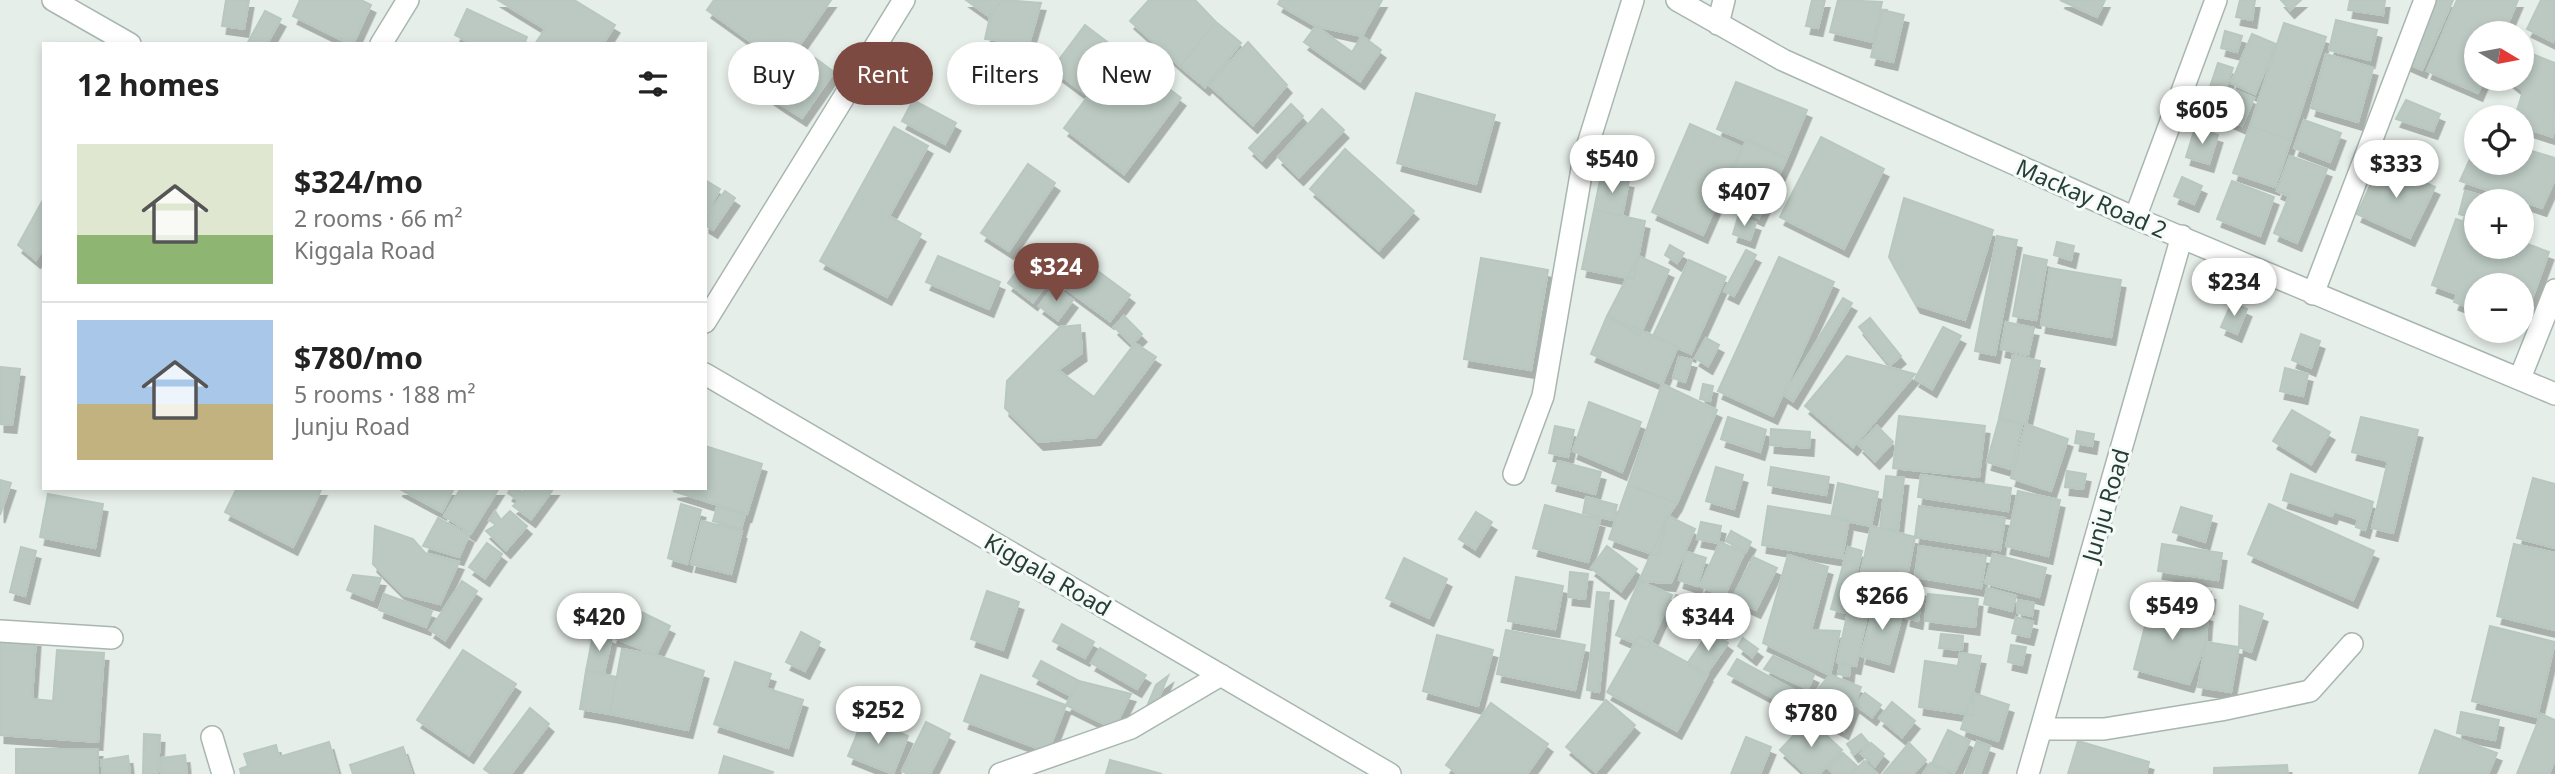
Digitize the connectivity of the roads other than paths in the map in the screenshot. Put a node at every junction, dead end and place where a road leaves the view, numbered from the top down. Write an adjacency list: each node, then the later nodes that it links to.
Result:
1 (53, 0): 10 (street)
2 (408, 0): 11 (street)
3 (904, 0): 16 (street)
4 (1633, 0): 20 (street)
5 (1676, 0): 9 (street, Mackay Road 2)
6 (1724, 0): 9 (street)
7 (2216, 0): 12 (street)
8 (2425, 0): 15 (street)
9 (1718, 24): 12 (street, Mackay Road 2)
10 (126, 42)
11 (383, 42)
12 (2135, 218): 13 (street, Mackay Road 2)
13 (2182, 236): 15 (street, Mackay Road 2); 25 (street, Junju Road)
14 (2555, 290): 18 (street)
15 (2313, 294): 18 (street, Mackay Road 2)
16 (707, 319)
17 (707, 375): 24 (street, Kiggala Road)
18 (2520, 379): 19 (street, Mackay Road 2)
19 (2555, 394)
20 (1514, 474)
21 (0, 631): 22 (street)
22 (111, 638)
23 (2352, 645): 25 (street)
24 (1221, 675): 28 (street); 29 (street, Kiggala Road)
25 (2041, 729): 30 (street, Junju Road)
26 (212, 737): 27 (street)
27 (223, 774)
28 (1000, 774)
29 (1390, 774)
30 (2028, 774)

